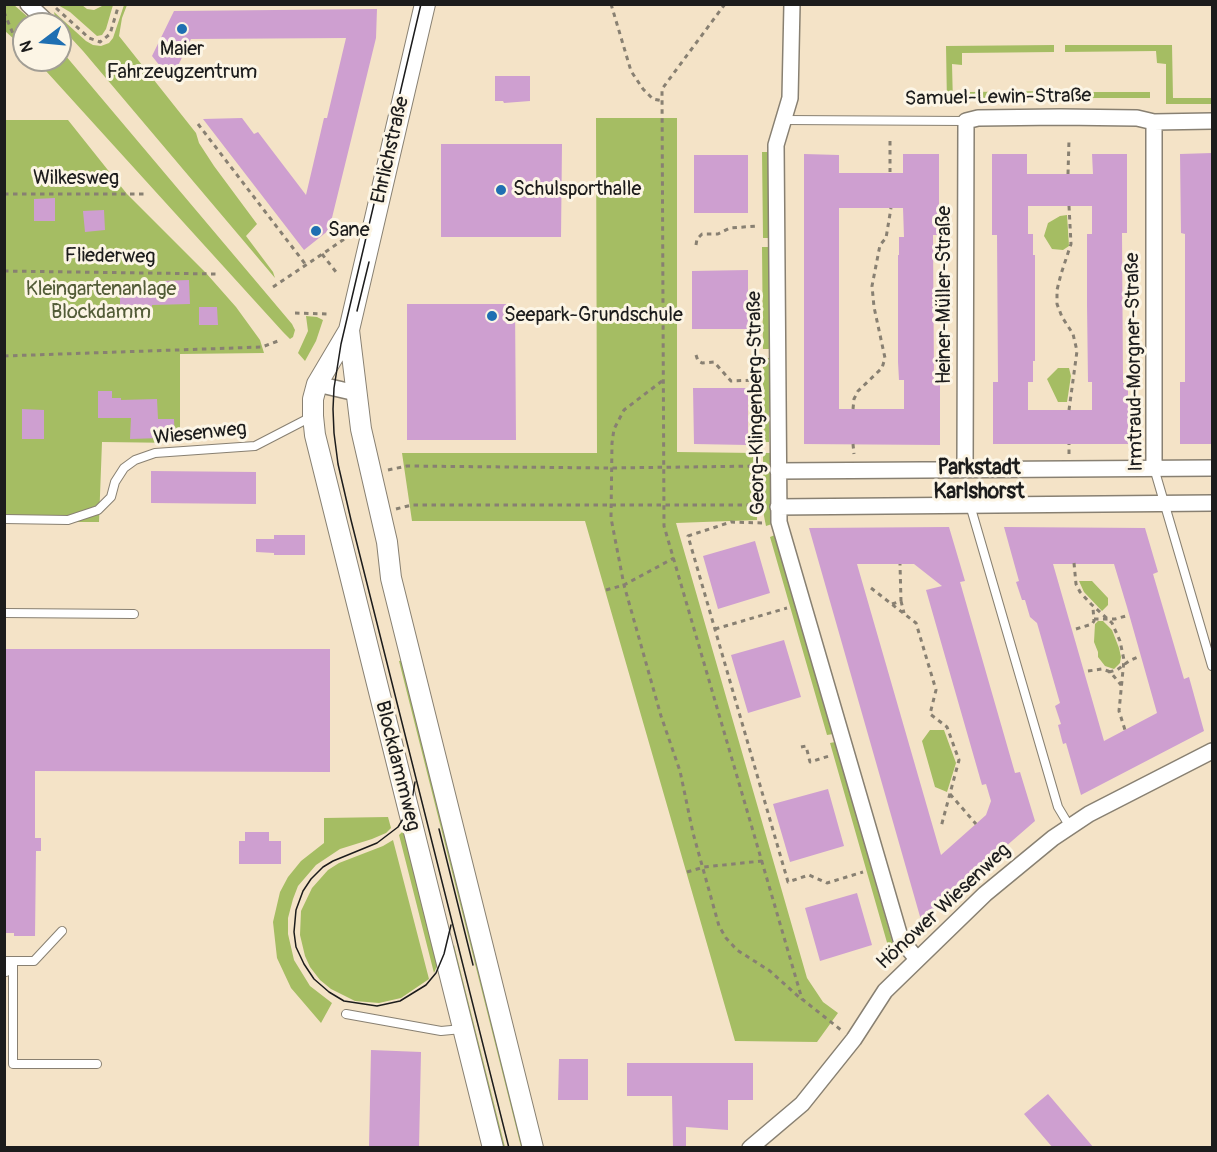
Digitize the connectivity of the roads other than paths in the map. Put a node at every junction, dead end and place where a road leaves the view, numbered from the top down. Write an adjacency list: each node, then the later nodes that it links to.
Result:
1 (425, 4): 7 (street, Ehrlichstraße)
2 (792, 4): 3 (street, Georg-Klingenberg-Straße)
3 (783, 120): 4 (lane, Samuel-Lewin-Straße); 14 (street, Georg-Klingenberg-Straße)
4 (966, 121): 6 (street, Samuel-Lewin-Straße); 13 (street, Heiner-Müller-Straße)
5 (1212, 121): 6 (street, Samuel-Lewin-Straße)
6 (1154, 122): 11 (street, Irmtraud-Morgner-Straße)
7 (349, 330): 8 (street, Blockdammweg); 9 (street, Blockdammweg)
8 (317, 384): 9 (street); 10 (street, Blockdammweg)
9 (356, 393): 33 (street, Blockdammweg)
10 (313, 416): 19 (lane, Wiesenweg); 30 (street, Blockdammweg)
11 (1154, 468): 12 (street); 13 (street); 15 (lane, Irmtraud-Morgner-Straße)
12 (1212, 468)
13 (965, 469): 14 (street)
14 (778, 471): 18 (street, Georg-Klingenberg-Straße)
15 (1165, 503): 16 (street); 17 (street); 22 (lane, Irmtraud-Morgner-Straße)
16 (1212, 503)
17 (970, 505): 18 (street); 24 (lane)
18 (778, 507): 26 (street, Georg-Klingenberg-Straße)
19 (4, 519)
20 (4, 613): 21 (lane)
21 (134, 614)
22 (1212, 666)
23 (1212, 751): 24 (street, Hönower Wiesenweg)
24 (1070, 827): 26 (street, Hönower Wiesenweg)
25 (62, 931): 27 (lane)
26 (917, 959): 34 (street, Hönower Wiesenweg)
27 (13, 961): 28 (lane); 31 (lane)
28 (4, 972)
29 (346, 1014): 30 (lane)
30 (463, 1029): 32 (street, Blockdammweg)
31 (97, 1064)
32 (493, 1148)
33 (533, 1148)
34 (750, 1148)

